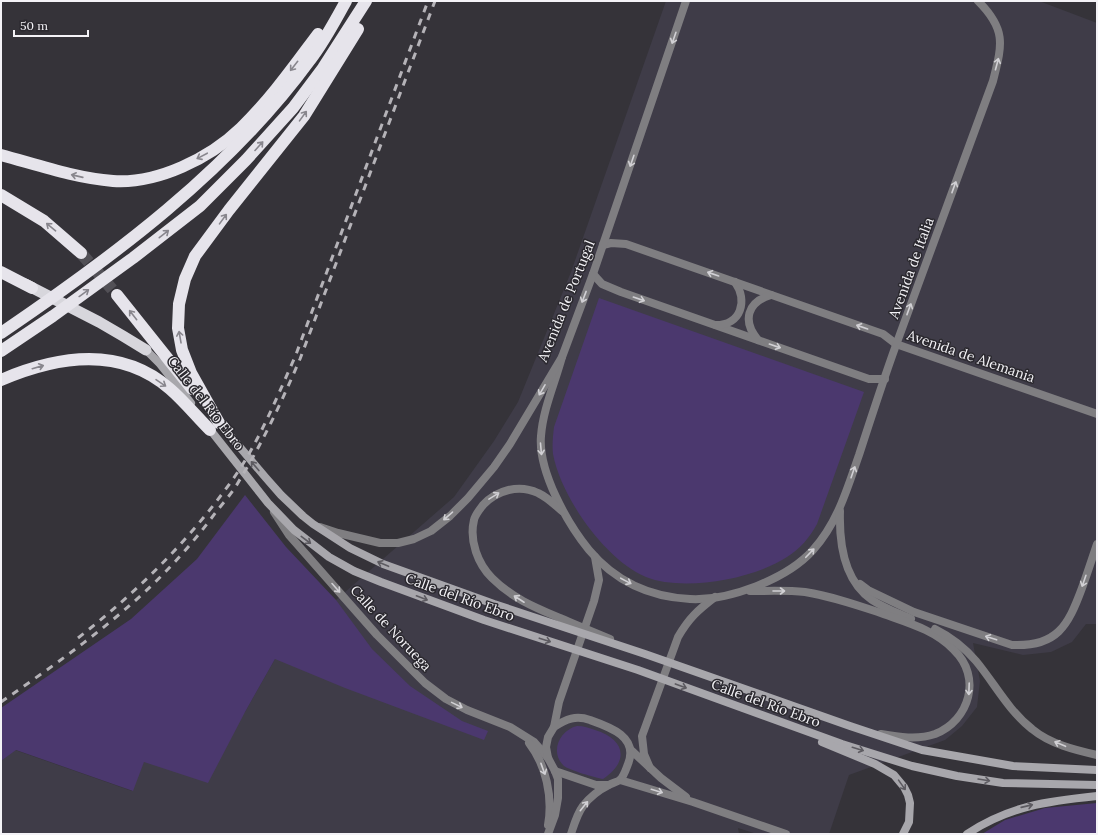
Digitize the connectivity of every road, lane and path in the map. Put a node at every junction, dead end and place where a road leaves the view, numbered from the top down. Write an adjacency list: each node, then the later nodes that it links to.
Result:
1 (343, 1): 7 (highway, one-way to 7)
2 (346, 1): 18 (highway)
3 (366, 1): 25 (highway, one-way to 3)
4 (374, 1): 31 (highway, one-way to 4)
5 (686, 1): 9 (street, Avenida de Portugal, one-way to 9)
6 (978, 1): 23 (street, Avenida de Italia, one-way to 6)
7 (1, 155)
8 (1, 195): 10 (highway, one-way to 8)
9 (603, 245): 13 (street, Avenida de Portugal); 14 (street, Avenida de Alemania, one-way to 9)
10 (80, 253)
11 (1, 268): 15 (highway)
12 (1, 272): 15 (highway)
13 (593, 274): 20 (street, one-way to 20); 26 (street, Avenida de Portugal, one-way to 26)
14 (735, 282): 17 (street, Avenida de Alemania); 20 (street)
15 (32, 288): 24 (highway)
16 (117, 295): 29 (highway, one-way to 16)
17 (771, 295): 22 (street); 23 (street, Avenida de Alemania, one-way to 17)
18 (20, 315): 19 (highway); 21 (highway)
19 (1, 323)
20 (715, 325): 22 (street)
21 (1, 332)
22 (759, 340): 27 (street, one-way to 27)
23 (896, 344): 27 (street, Avenida de Italia); 30 (street, Avenida de Alemania)
24 (146, 350): 29 (main road, Calle del Río Ebro); 31 (main road, Calle del Río Ebro)
25 (1, 351)
26 (562, 356): 34 (street, one-way to 34); 35 (street, Avenida de Portugal, one-way to 35)
27 (885, 379): 33 (street, Avenida de Italia, one-way to 27)
28 (1, 380): 31 (highway, one-way to 31)
29 (192, 389): 31 (main road, Calle del Río Ebro)
30 (1097, 414)
31 (215, 426): 32 (main road, Calle del Río Ebro); 35 (main road, Calle del Río Ebro, one-way to 31)
32 (268, 503): 42 (main road, Calle del Río Ebro, one-way to 42); 46 (street, Calle de Noruega, one-way to 46)
33 (840, 509): 38 (street); 39 (street, one-way to 33)
34 (566, 515): 37 (street); 41 (street, one-way to 34)
35 (313, 524): 41 (main road, Calle del Río Ebro, one-way to 35)
36 (1097, 544): 38 (street, one-way to 38)
37 (595, 557): 40 (street, one-way to 40); 45 (street)
38 (853, 579): 48 (street, one-way to 38)
39 (740, 591): 40 (street); 44 (street, one-way to 44)
40 (716, 597): 43 (street)
41 (645, 654): 44 (main road, Calle del Río Ebro)
42 (755, 713): 55 (main road, Calle del Río Ebro, one-way to 55); 61 (main road, one-way to 61)
43 (645, 726): 47 (street); 50 (street)
44 (850, 726): 51 (main road, Calle del Río Ebro)
45 (554, 727): 47 (street); 49 (street)
46 (524, 736): 49 (street, Calle de Noruega); 58 (street, Calle de Noruega, one-way to 58)
47 (632, 751): 50 (street); 53 (street)
48 (1097, 755)
49 (548, 758): 52 (street)
50 (650, 768): 57 (street)
51 (1097, 770)
52 (556, 771): 54 (street); 58 (street)
53 (620, 780): 54 (street); 57 (street, one-way to 57)
54 (608, 785): 59 (street, one-way to 54)
55 (1097, 785)
56 (1097, 796): 62 (main road, one-way to 56)
57 (693, 802): 60 (street)
58 (547, 834)
59 (570, 834)
60 (786, 834)
61 (904, 834)
62 (967, 834)

